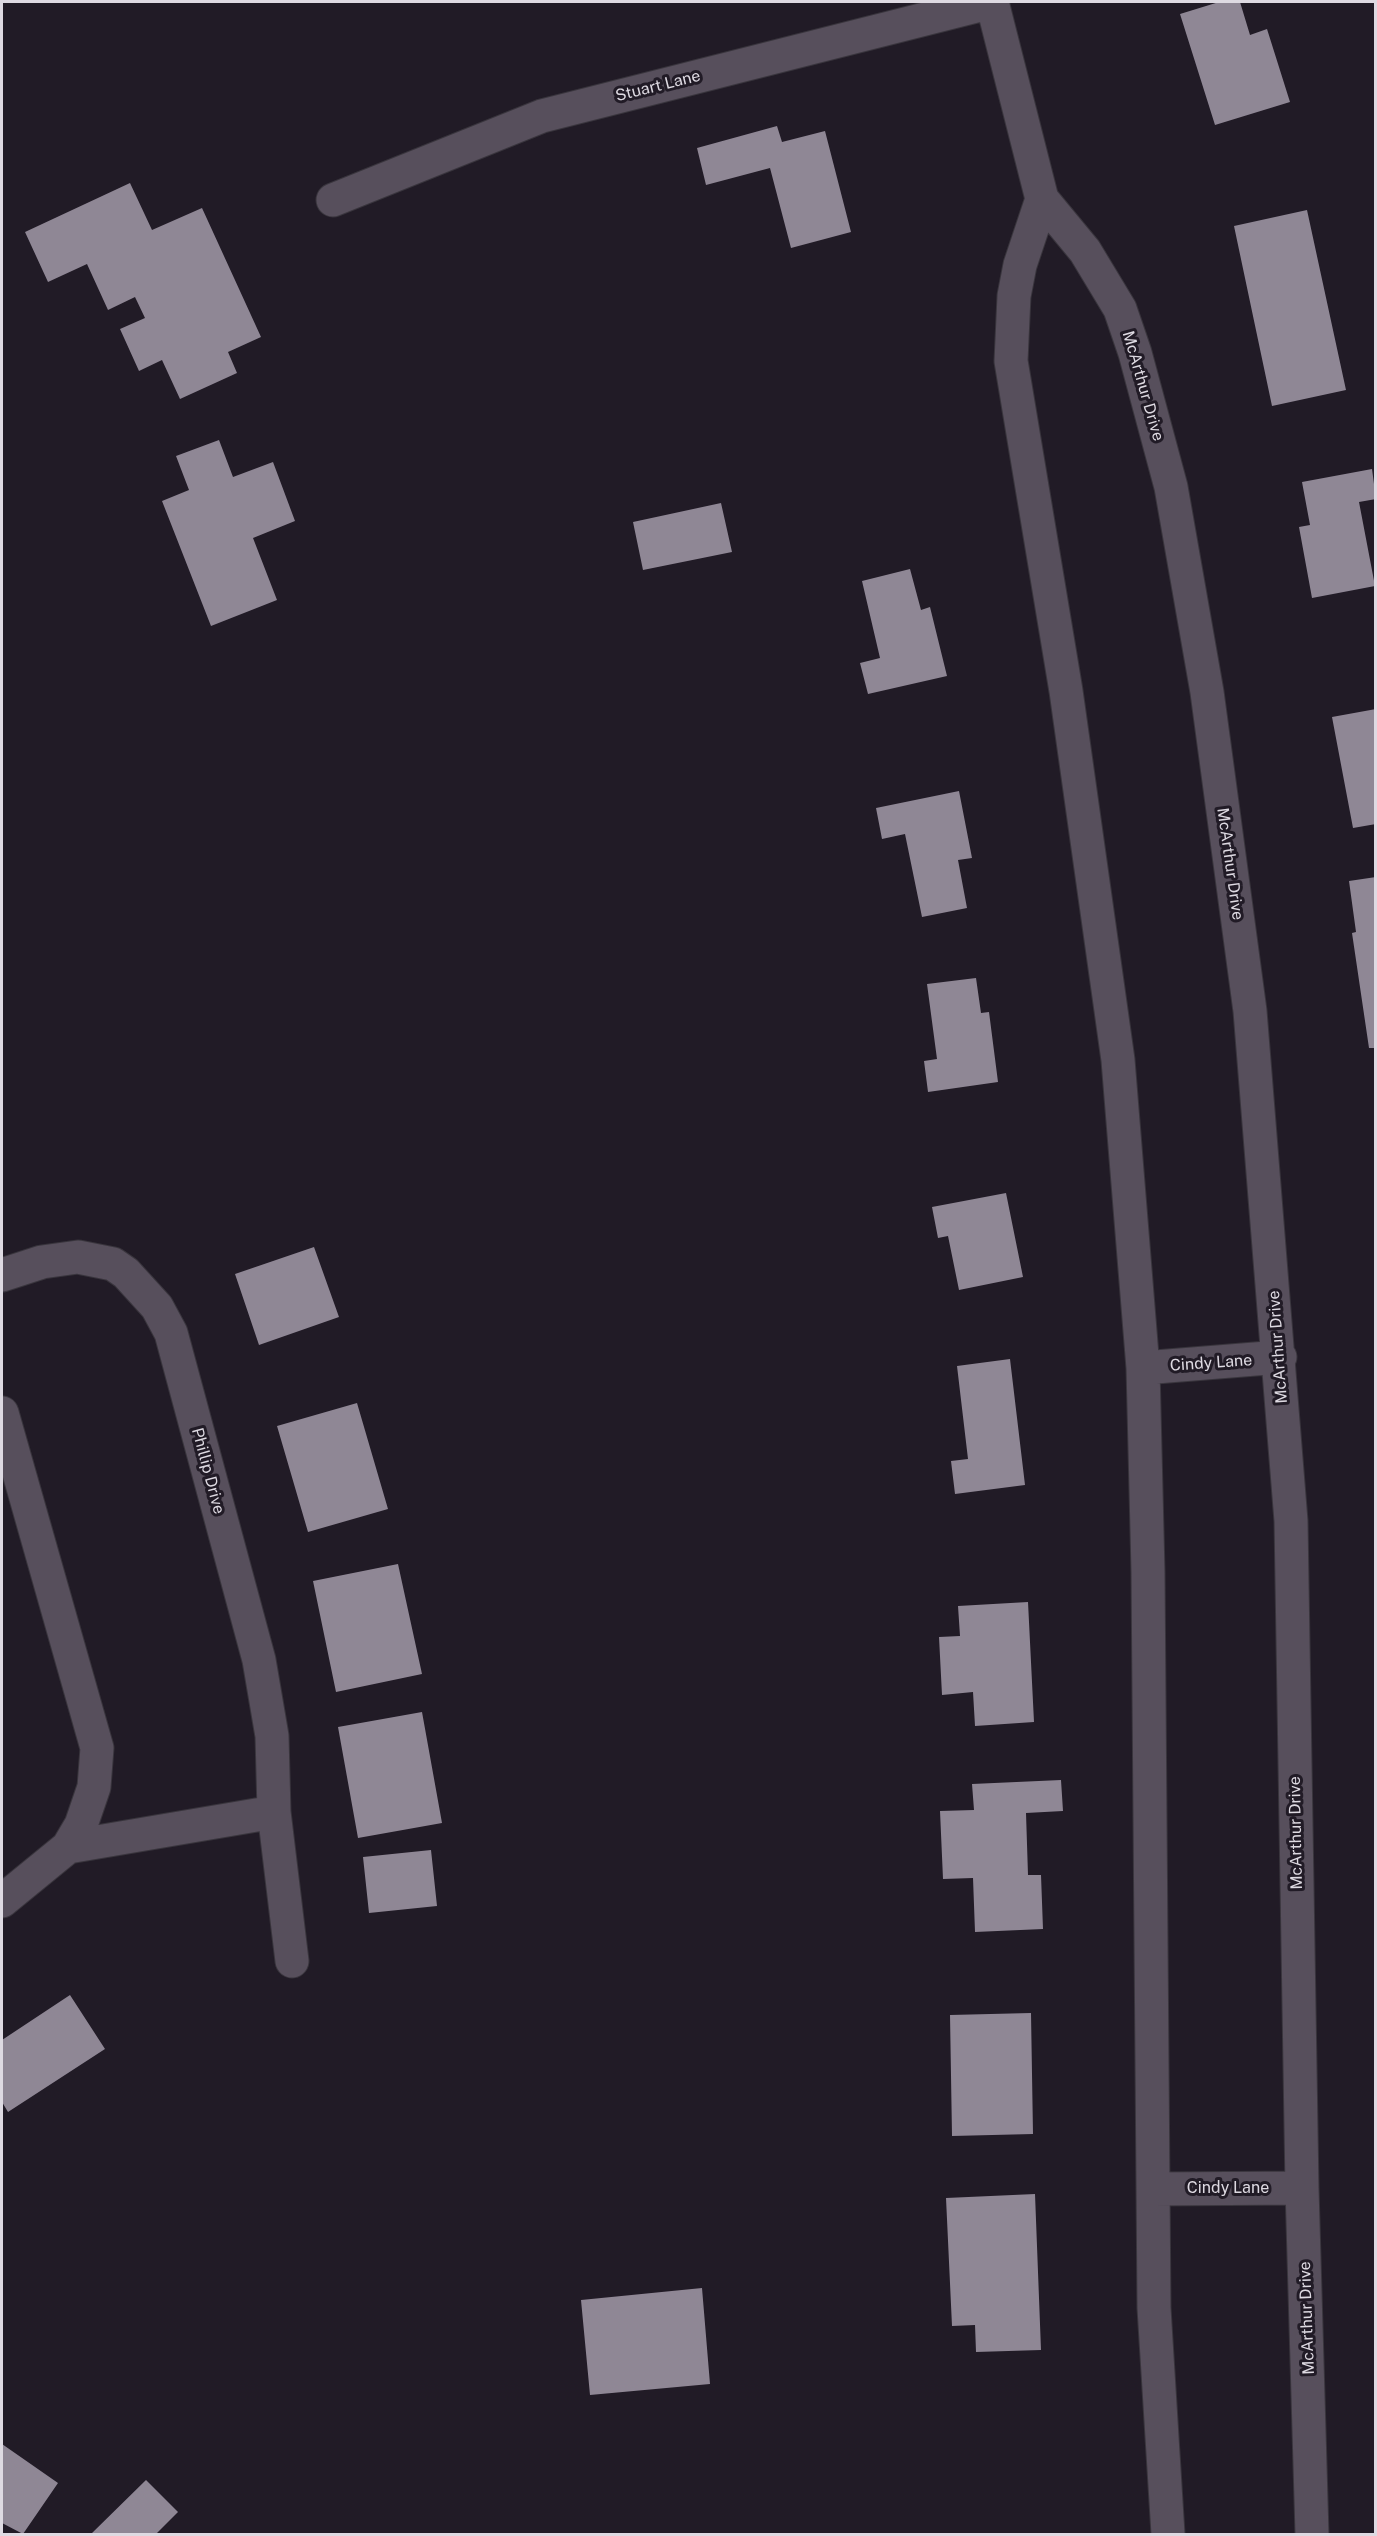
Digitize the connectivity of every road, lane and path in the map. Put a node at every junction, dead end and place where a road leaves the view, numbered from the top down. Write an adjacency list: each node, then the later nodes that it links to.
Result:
1 (992, 2): 2 (street, McArthur Drive); 3 (street, Stuart Lane)
2 (1042, 199): 5 (street, McArthur Drive); 6 (street)
3 (333, 200)
4 (2, 1275): 8 (street, Phillip Drive)
5 (1280, 1358): 6 (street, Cindy Lane); 12 (street, McArthur Drive)
6 (1143, 1368): 13 (street)
7 (2, 1413): 9 (street)
8 (274, 1812): 9 (street); 11 (street, Phillip Drive)
9 (68, 1847): 10 (street)
10 (2, 1901)
11 (292, 1961)
12 (1302, 2188): 13 (street, Cindy Lane); 15 (street, McArthur Drive)
13 (1153, 2189): 14 (street)
14 (1168, 2535)
15 (1312, 2535)

